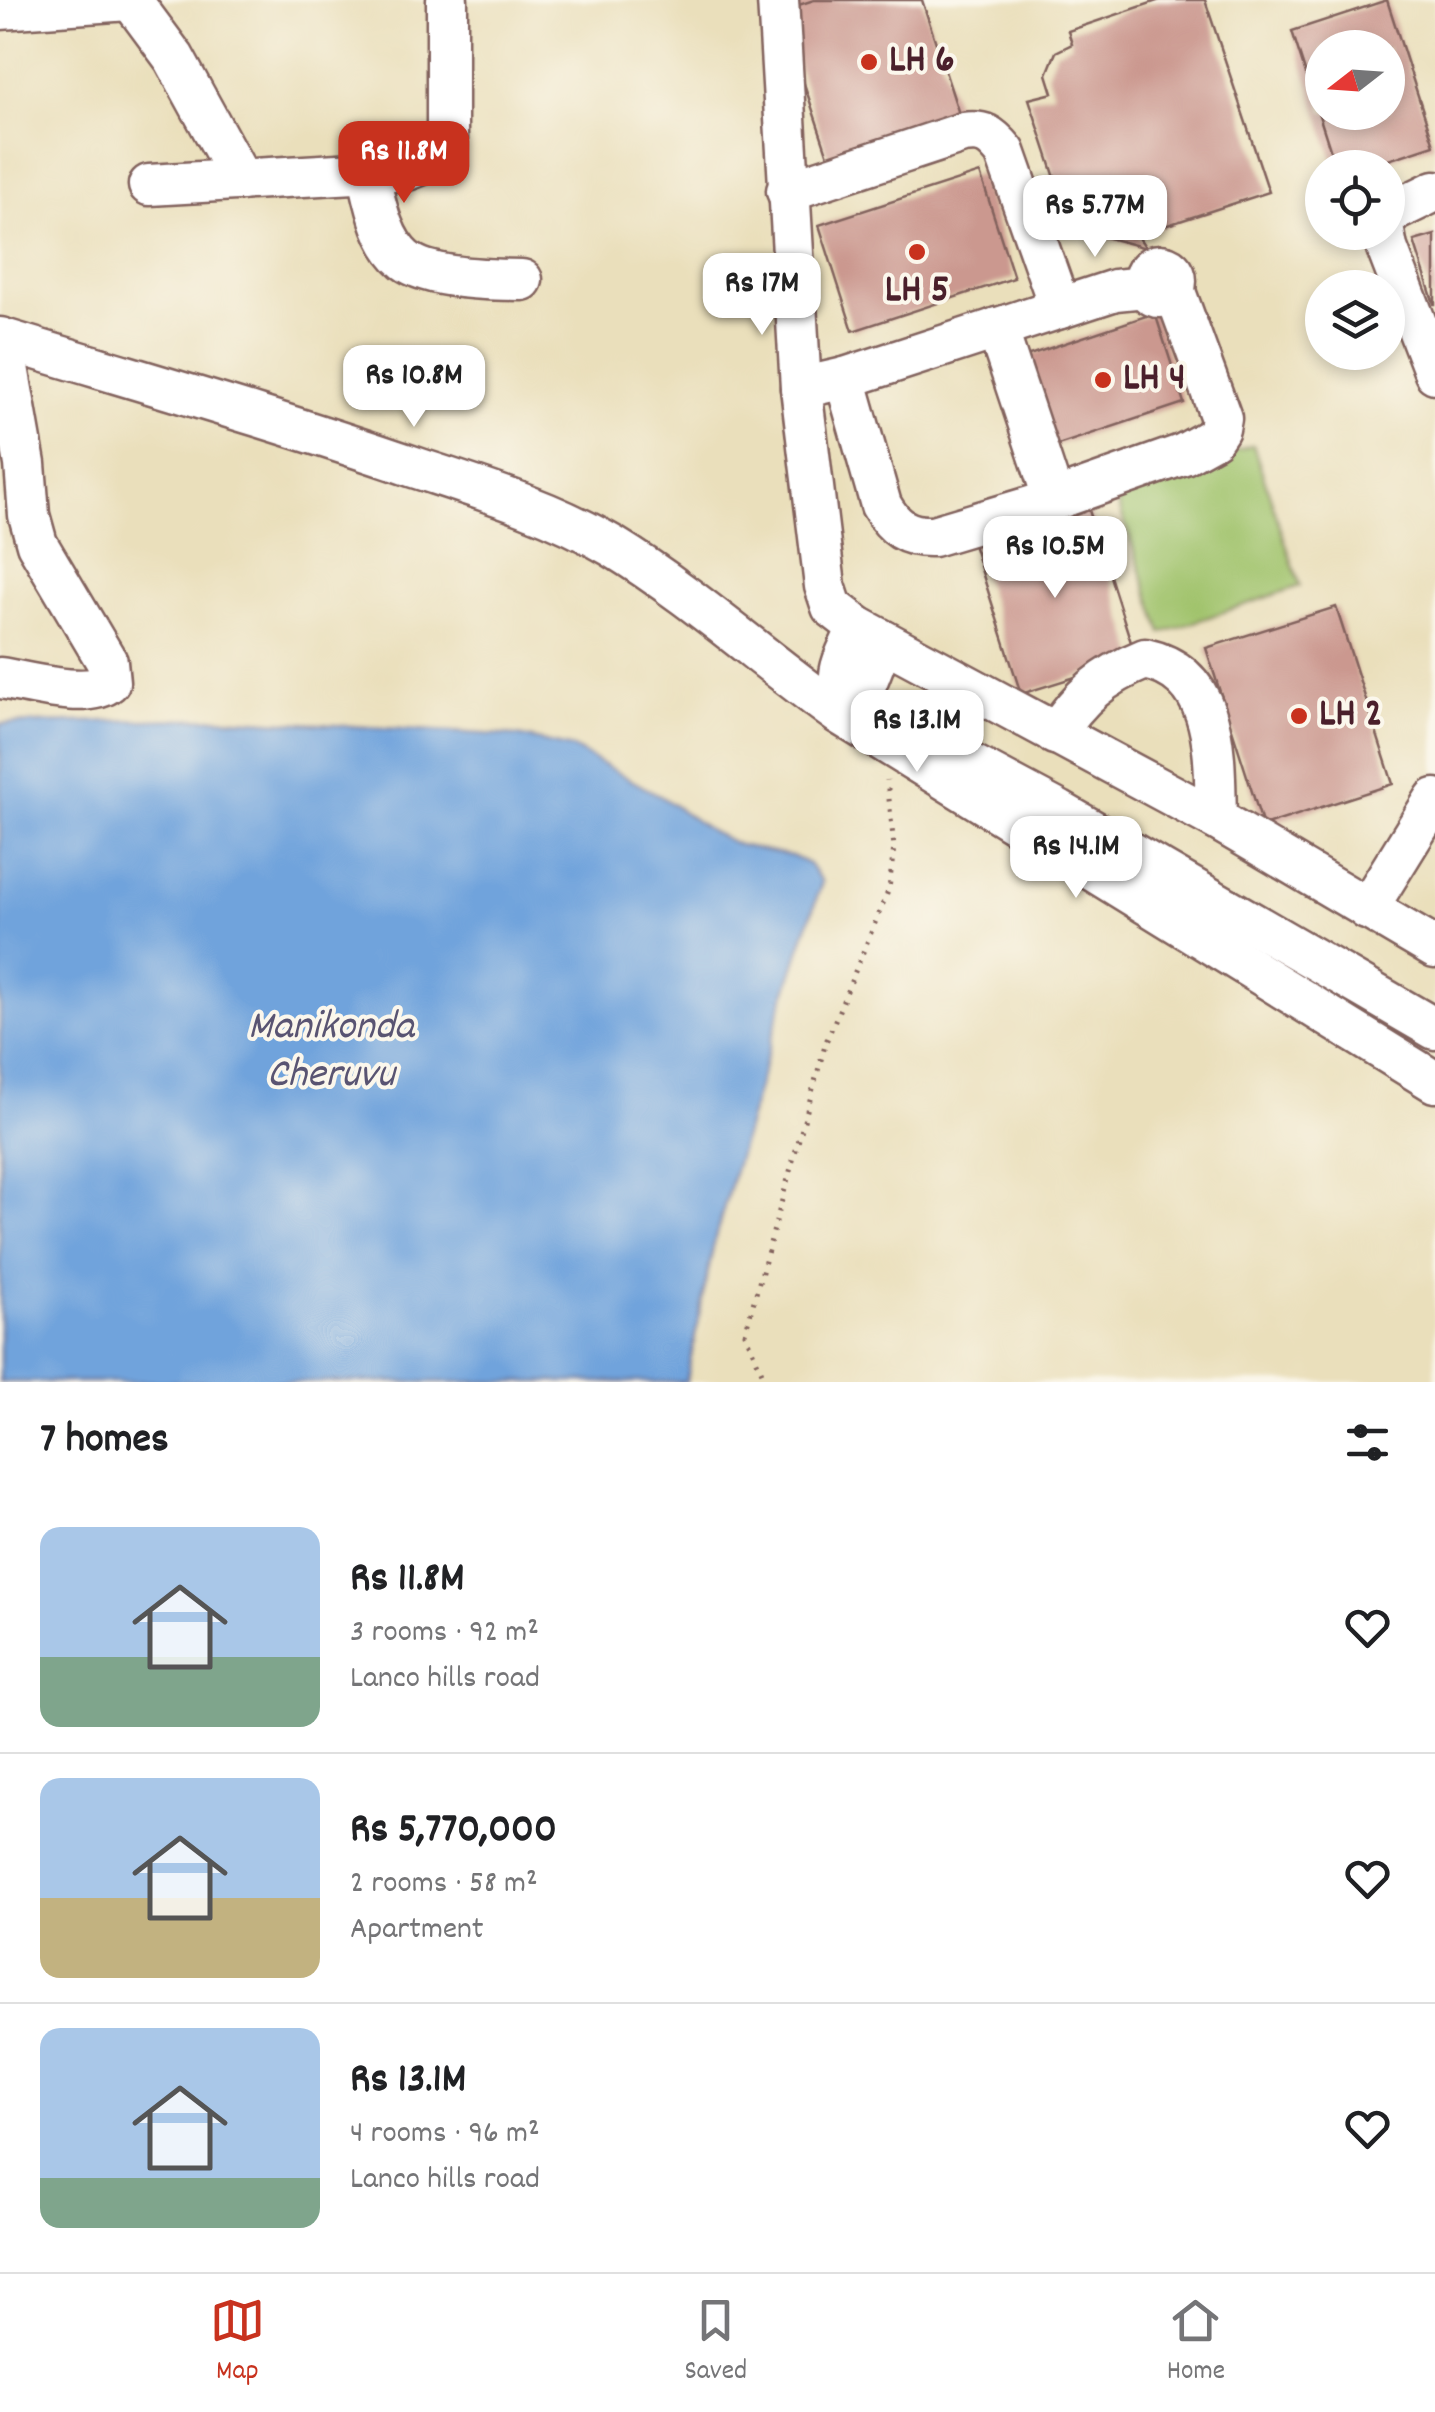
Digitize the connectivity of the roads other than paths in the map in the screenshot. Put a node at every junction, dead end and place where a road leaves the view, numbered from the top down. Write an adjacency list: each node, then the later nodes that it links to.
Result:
1 (130, 0): 4 (street); 7 (street)
2 (447, 0): 6 (street)
3 (778, 0): 9 (street)
4 (45, 2): 5 (street)
5 (0, 8)
6 (368, 172): 7 (street); 13 (street)
7 (241, 180): 8 (street)
8 (150, 186)
9 (788, 191): 14 (street); 19 (street)
10 (1435, 191): 11 (street)
11 (1405, 206)
12 (1388, 250): 17 (street)
13 (522, 280)
14 (1060, 308): 15 (street); 20 (street)
15 (997, 328): 18 (street); 20 (street)
16 (2, 338): 22 (street); 24 (street)
17 (1435, 373)
18 (846, 378): 19 (street); 20 (street)
19 (801, 388): 21 (street)
20 (1054, 500)
21 (870, 634): 25 (street); 26 (street)
22 (759, 656): 29 (street); 29 (street)
23 (808, 677): 25 (street)
24 (0, 678)
25 (861, 705): 29 (street)
26 (1055, 734): 28 (street); 28 (street)
27 (1435, 798): 30 (street)
28 (1216, 819): 30 (street)
29 (1045, 837): 33 (street); 34 (street); 35 (street)
30 (1373, 900): 31 (street); 32 (street)
31 (1435, 917)
32 (1435, 948)
33 (1433, 1024)
34 (1435, 1082)
35 (1435, 1105)

